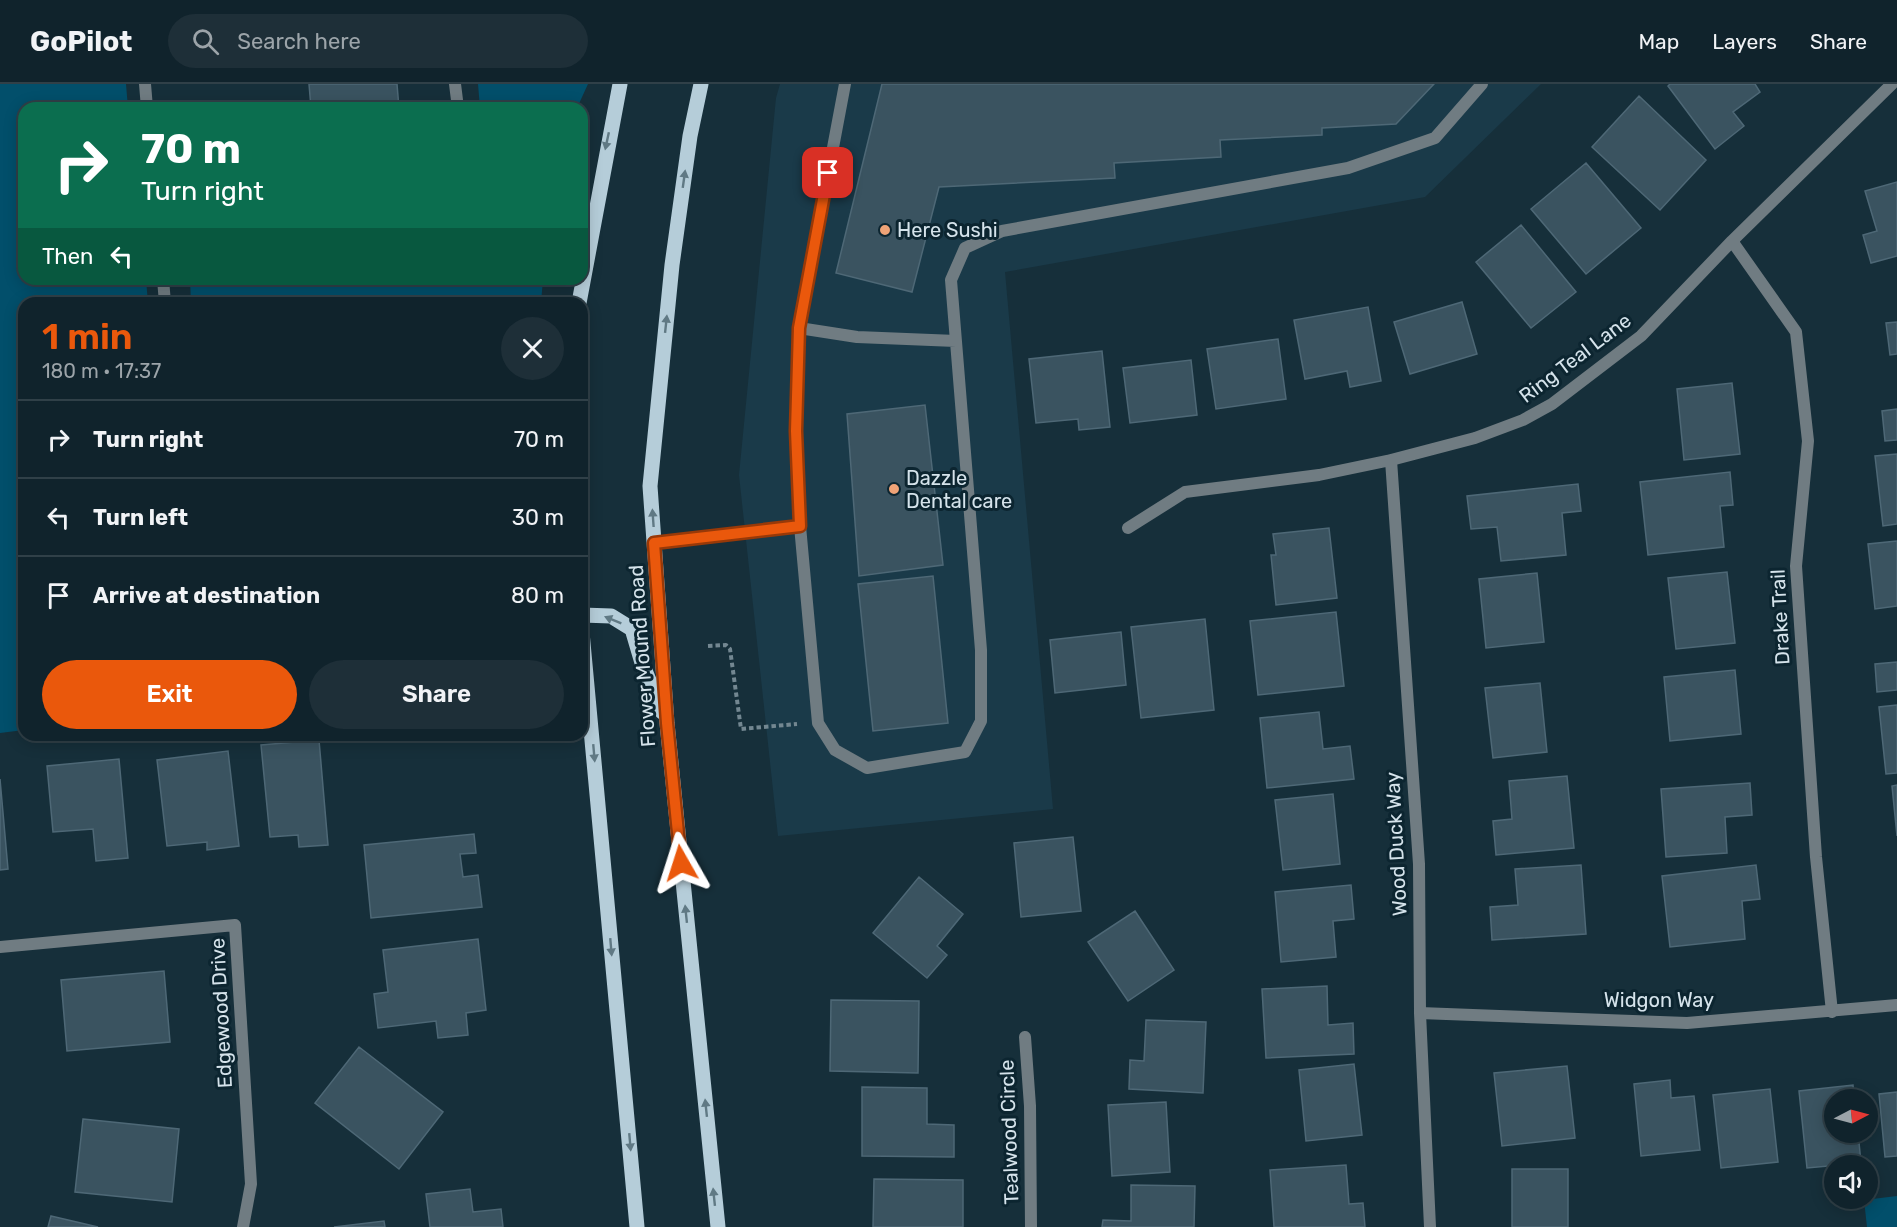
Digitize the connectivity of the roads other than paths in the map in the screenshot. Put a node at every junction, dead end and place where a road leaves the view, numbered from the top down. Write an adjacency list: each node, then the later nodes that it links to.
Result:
1 (145, 84): 8 (street)
2 (455, 84): 9 (street)
3 (620, 84): 11 (main road, one-way to 11)
4 (701, 84): 17 (main road, Flower Mound Road, one-way to 4)
5 (845, 84): 12 (street)
6 (1482, 84): 13 (street)
7 (1892, 84): 10 (street, Ring Teal Lane)
8 (146, 102)
9 (457, 102)
10 (1732, 241): 14 (street, Ring Teal Lane); 23 (street, Drake Trail)
11 (588, 255)
12 (799, 328): 13 (street); 15 (street)
13 (956, 341): 15 (street)
14 (1391, 460): 16 (street, Ring Teal Lane); 24 (street, Wood Duck Way)
15 (800, 526): 17 (street)
16 (1128, 528)
17 (654, 543): 20 (main road, Flower Mound Road)
18 (588, 615): 20 (main road, one-way to 18)
19 (588, 696): 27 (main road, one-way to 27)
20 (667, 723): 28 (main road, Flower Mound Road, one-way to 20)
21 (0, 947): 26 (street, Edgewood Drive)
22 (1897, 1005): 23 (street, Widgon Way)
23 (1832, 1012): 24 (street, Widgon Way)
24 (1420, 1013): 30 (street, Wood Duck Way)
25 (1025, 1036): 29 (street, Tealwood Circle)
26 (243, 1227)
27 (638, 1227)
28 (718, 1227)
29 (1031, 1227)
30 (1430, 1227)

